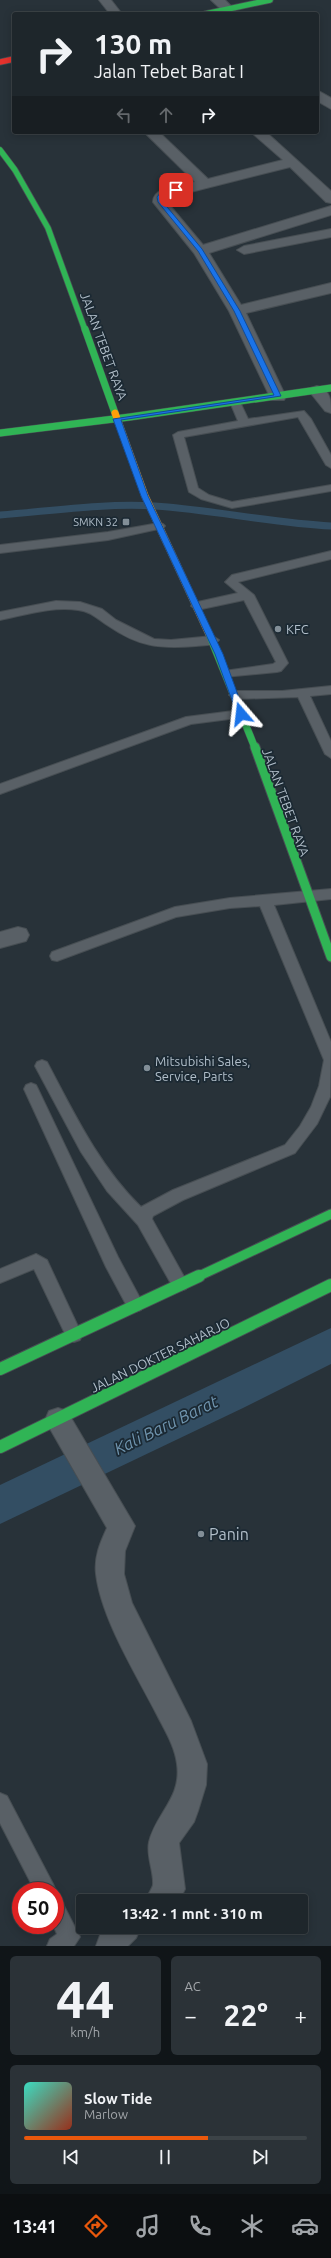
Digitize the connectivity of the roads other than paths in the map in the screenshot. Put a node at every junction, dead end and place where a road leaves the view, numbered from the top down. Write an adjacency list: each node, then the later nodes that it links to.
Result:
1 (105, 0): 5 (street)
2 (216, 0): 4 (street)
3 (270, 0): 4 (main road)
4 (228, 9): 6 (main road)
5 (114, 12)
6 (214, 12)
7 (12, 59): 8 (main road)
8 (0, 62)
9 (319, 96): 10 (street)
10 (331, 105)
11 (154, 134): 15 (street)
12 (260, 134): 14 (street)
13 (0, 150): 26 (main road, JALAN TEBET RAYA)
14 (293, 162): 15 (street); 16 (street)
15 (204, 183): 19 (street)
16 (331, 198)
17 (331, 210): 19 (street)
18 (331, 233): 19 (street)
19 (202, 254): 21 (street)
20 (331, 288): 21 (street)
21 (237, 311): 23 (street)
22 (324, 389): 23 (main road); 25 (street)
23 (278, 396): 24 (main road)
24 (235, 402): 26 (main road); 27 (lane)
25 (331, 408)
26 (117, 419): 28 (main road); 31 (main road, JALAN TEBET RAYA)
27 (244, 423): 29 (lane); 30 (lane)
28 (0, 433)
29 (331, 465)
30 (331, 488)
31 (158, 526): 32 (lane); 35 (main road, JALAN TEBET RAYA)
32 (0, 549)
33 (331, 555): 34 (lane)
34 (248, 595): 35 (lane); 38 (lane)
35 (197, 606): 37 (main road, JALAN TEBET RAYA)
36 (0, 616): 37 (lane)
37 (212, 640): 38 (main road, JALAN TEBET RAYA)
38 (228, 674): 41 (main road, JALAN TEBET RAYA)
39 (331, 690): 40 (lane)
40 (303, 694): 41 (lane); 43 (lane)
41 (235, 695): 42 (main road, JALAN TEBET RAYA)
42 (241, 714): 44 (lane); 46 (main road, JALAN TEBET RAYA)
43 (331, 754)
44 (0, 789)
45 (331, 894): 46 (lane)
46 (306, 896): 47 (lane); 49 (main road, JALAN TEBET RAYA)
47 (265, 901): 48 (lane); 50 (lane)
48 (57, 956)
49 (331, 957)
50 (331, 1061): 54 (lane)
51 (42, 1066): 54 (lane)
52 (31, 1088): 58 (lane)
53 (331, 1214): 56 (main road)
54 (144, 1220): 56 (lane)
55 (0, 1276): 59 (lane)
56 (180, 1284): 58 (main road)
57 (331, 1286): 61 (main road, JALAN DOKTER SAHARJO)
58 (135, 1305): 59 (main road)
59 (74, 1335): 60 (main road)
60 (0, 1369)
61 (58, 1420): 62 (main road, JALAN DOKTER SAHARJO); 65 (street)
62 (0, 1447)
63 (0, 1803): 64 (lane)
64 (41, 1882)
65 (166, 1894)
66 (64, 1926): 68 (lane)
67 (117, 1934): 69 (street)
68 (57, 1946)
69 (112, 1946)

